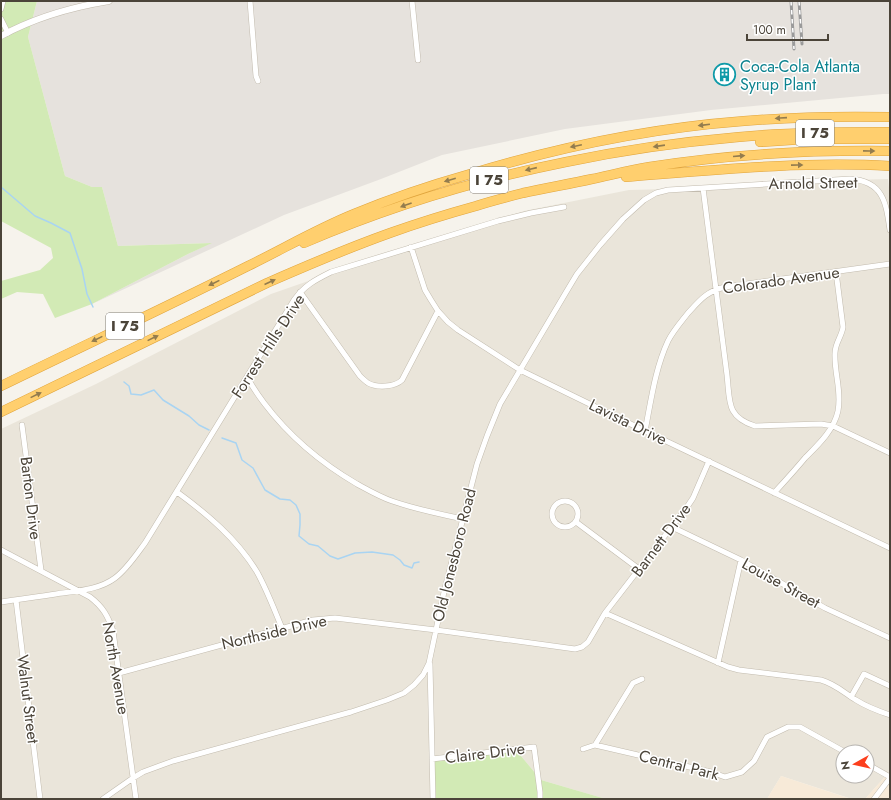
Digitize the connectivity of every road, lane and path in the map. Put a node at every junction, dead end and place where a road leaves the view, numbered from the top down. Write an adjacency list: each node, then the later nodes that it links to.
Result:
1 (3, 1): 5 (street)
2 (109, 1): 7 (street)
3 (250, 1): 10 (street)
4 (412, 1): 9 (street)
5 (1, 9)
6 (1, 19): 7 (street)
7 (8, 33): 8 (street)
8 (1, 36)
9 (418, 60)
10 (258, 81)
11 (890, 117): 23 (highway, one-way to 23)
12 (890, 132): 13 (highway, I 75)
13 (739, 137): 14 (highway); 23 (highway, I 75, one-way to 23)
14 (890, 139)
15 (890, 151): 17 (highway, I 75, one-way to 15)
16 (890, 166): 17 (highway, one-way to 16)
17 (590, 180): 31 (highway, I 75, one-way to 17)
18 (704, 188): 20 (street, Arnold Street); 25 (street); 28 (street, Old Jonesboro Road)
19 (564, 207): 21 (street, Forrest Hills Drive)
20 (890, 230)
21 (411, 247): 26 (street, Forrest Hills Drive); 27 (street, Lavista Drive)
22 (890, 264): 24 (street, Colorado Avenue)
23 (249, 266): 30 (highway, I 75, one-way to 30)
24 (836, 272): 25 (street, Colorado Avenue); 33 (street)
25 (716, 289): 33 (street); 34 (street, Colorado Avenue)
26 (300, 292): 27 (street); 29 (street, Forrest Hills Drive)
27 (438, 311): 28 (street, Lavista Drive)
28 (520, 370): 34 (street, Lavista Drive); 39 (street, Old Jonesboro Road)
29 (247, 377): 37 (street, Forrest Hills Drive); 39 (street)
30 (1, 386)
31 (1, 412)
32 (22, 425): 46 (street, Barton Drive)
33 (833, 426): 35 (street); 38 (street)
34 (645, 431): 36 (street, Lavista Drive)
35 (890, 453)
36 (709, 461): 38 (street, Lavista Drive); 41 (street, Barnett Drive)
37 (177, 492): 47 (street, Forrest Hills Drive); 51 (street)
38 (774, 493): 42 (street, Lavista Drive)
39 (463, 519): 52 (street, Old Jonesboro Road)
40 (576, 522): 40 (street); 45 (street)
41 (672, 527): 44 (street, Louise Street); 45 (street, Barnett Drive)
42 (890, 548)
43 (1, 550): 46 (street, North Avenue)
44 (741, 560): 53 (street, Louise Street); 55 (street)
45 (639, 569): 50 (street, Barnett Drive)
46 (41, 570): 47 (street, North Avenue)
47 (79, 590): 48 (street, Forrest Hills Drive); 56 (street, North Avenue)
48 (16, 600): 49 (street, Forrest Hills Drive); 68 (street, Walnut Street)
49 (1, 602)
50 (605, 613): 52 (street, Northside Drive); 55 (street)
51 (282, 628): 52 (street, Northside Drive); 56 (street, Northside Drive)
52 (436, 630): 54 (street, Old Jonesboro Road)
53 (890, 638)
54 (429, 663): 64 (street); 67 (street, Old Jonesboro Road)
55 (718, 663): 59 (street)
56 (119, 673): 67 (street, North Avenue)
57 (642, 679): 61 (street)
58 (890, 686): 59 (street)
59 (851, 697): 60 (street)
60 (890, 715)
61 (594, 744): 62 (street, Central Park); 63 (street)
62 (835, 746)
63 (583, 749)
64 (432, 759): 71 (street); 72 (street, Claire Drive)
65 (875, 769): 66 (street)
66 (890, 777): 73 (street)
67 (133, 778): 69 (street, Old Jonesboro Road); 70 (street, North Avenue)
68 (40, 799)
69 (103, 799)
70 (136, 799)
71 (433, 799)
72 (540, 799)
73 (874, 799)

